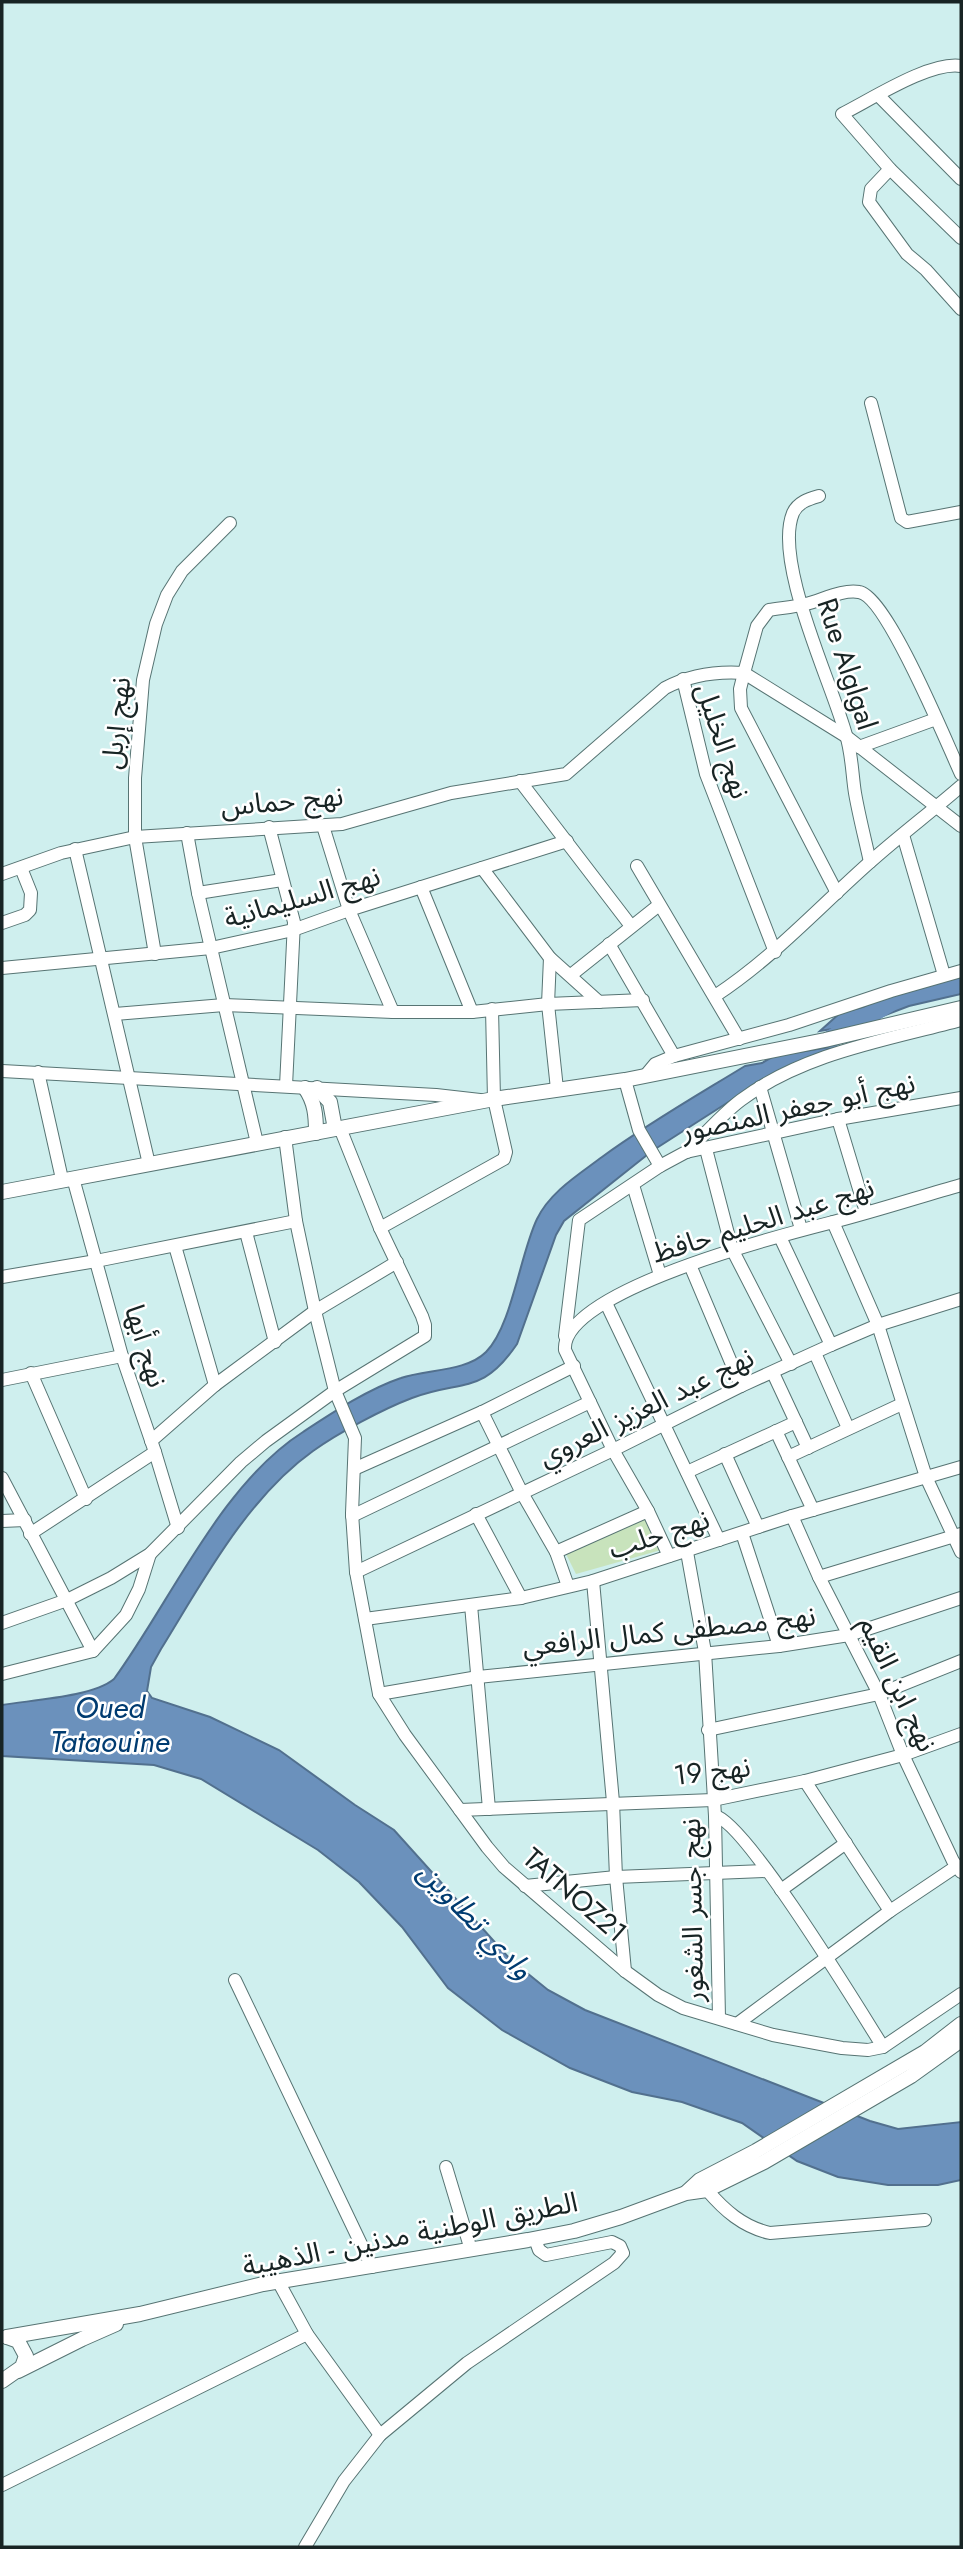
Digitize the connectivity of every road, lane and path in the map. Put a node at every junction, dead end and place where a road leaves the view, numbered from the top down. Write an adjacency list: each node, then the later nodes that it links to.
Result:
1 (961, 65): 2 (street)
2 (879, 96): 3 (street); 4 (street)
3 (890, 169): 5 (street); 6 (street)
4 (961, 179)
5 (961, 238)
6 (961, 309)
7 (872, 403): 9 (street)
8 (819, 496): 11 (street, Rue Alglgal)
9 (961, 512)
10 (230, 523): 29 (street, نهج إربل)
11 (802, 605): 12 (street); 14 (street); 15 (street, Rue Alglgal)
12 (744, 673): 13 (street); 15 (street); 40 (street)
13 (683, 679): 19 (street, نهج الخليل); 48 (street, نهج الخليل)
14 (936, 719): 17 (street); 18 (street)
15 (847, 737): 17 (street); 32 (street, Rue Alglgal)
16 (961, 741): 18 (street)
17 (859, 747): 23 (street)
18 (948, 747): 20 (street)
19 (566, 774): 21 (street, نهج حماس)
20 (961, 774)
21 (520, 781): 26 (street, نهج حماس); 30 (street)
22 (961, 786): 23 (street)
23 (937, 808): 24 (street); 28 (street)
24 (961, 826)
25 (269, 827): 26 (street, نهج حماس); 27 (street, نهج حماس); 37 (street)
26 (323, 827): 42 (street)
27 (187, 833): 29 (street, نهج حماس); 39 (street)
28 (903, 835): 32 (street); 55 (street)
29 (135, 837): 31 (street, نهج حماس); 49 (street, نهج إربل)
30 (566, 841): 35 (street, نهج السليمانية); 44 (street)
31 (75, 849): 34 (street, نهج حماس); 51 (street)
32 (870, 862): 40 (street)
33 (637, 866): 41 (street)
34 (21, 868): 36 (street, نهج حماس); 43 (street)
35 (482, 868): 38 (street, نهج السليمانية); 50 (street)
36 (2, 874)
37 (282, 880): 39 (street); 45 (street)
38 (421, 887): 42 (street, نهج السليمانية); 65 (street)
39 (198, 893): 47 (street)
40 (837, 893): 48 (street)
41 (659, 905): 44 (street); 56 (street)
42 (349, 909): 45 (street, نهج السليمانية); 64 (street)
43 (2, 923)
44 (631, 926): 46 (street)
45 (293, 930): 47 (street, نهج السليمانية); 61 (street)
46 (609, 944): 54 (street); 57 (street)
47 (211, 948): 49 (street, نهج السليمانية); 60 (street)
48 (775, 952): 56 (street)
49 (155, 954): 51 (street, نهج السليمانية)
50 (550, 958): 54 (street); 59 (street)
51 (102, 960): 52 (street, نهج السليمانية); 66 (street)
52 (2, 968)
53 (961, 971): 55 (street)
54 (571, 975): 58 (street)
55 (944, 975): 68 (street)
56 (715, 996): 68 (street)
57 (643, 1000): 58 (street); 69 (street)
58 (599, 1002): 59 (street)
59 (548, 1004): 63 (street); 79 (street)
60 (224, 1005): 61 (street); 66 (street); 75 (street)
61 (289, 1008): 64 (street); 76 (street)
62 (961, 1008): 72 (main road)
63 (492, 1009): 65 (street); 81 (street)
64 (393, 1012): 65 (street)
65 (472, 1012)
66 (115, 1014): 73 (street)
67 (961, 1020): 77 (street)
68 (739, 1039): 69 (street)
69 (674, 1056): 72 (street)
70 (2, 1071): 71 (street)
71 (37, 1072): 73 (street); 92 (street, نهج أبها)
72 (648, 1075): 74 (main road)
73 (130, 1077): 75 (street); 90 (street)
74 (625, 1080): 79 (main road); 91 (street)
75 (242, 1085): 76 (street); 87 (street)
76 (286, 1086): 78 (street)
77 (760, 1087): 84 (street); 89 (street)
78 (311, 1088): 81 (street); 83 (main road); 85 (main road)
79 (557, 1089): 81 (main road)
80 (961, 1098): 82 (street, نهج أبو جعفر المنصور)
81 (490, 1099): 83 (main road); 99 (street)
82 (838, 1118): 84 (street, نهج أبو جعفر المنصور); 96 (street)
83 (337, 1129): 85 (main road); 99 (street)
84 (774, 1131): 88 (street, نهج أبو جعفر المنصور); 100 (street)
85 (316, 1133): 86 (main road)
86 (285, 1137): 87 (main road); 97 (street)
87 (257, 1143): 90 (main road)
88 (706, 1149): 89 (street, نهج أبو جعفر المنصور); 104 (street)
89 (686, 1152): 91 (street, نهج أبو جعفر المنصور)
90 (149, 1164): 92 (main road)
91 (660, 1166): 93 (street, نهج أبو جعفر المنصور)
92 (67, 1179): 95 (main road); 105 (street, نهج أبها)
93 (633, 1185): 108 (street); 116 (street, نهج أبو جعفر المنصور)
94 (961, 1185): 96 (street, نهج عبد الحليم حافظ)
95 (2, 1192)
96 (866, 1212): 98 (street, نهج عبد الحليم حافظ)
97 (296, 1221): 101 (street); 112 (street)
98 (833, 1222): 100 (street, نهج عبد الحليم حافظ); 113 (street)
99 (380, 1228): 106 (street)
100 (801, 1229): 102 (street, نهج عبد الحليم حافظ)
101 (246, 1232): 103 (street); 114 (street)
102 (780, 1237): 104 (street, نهج عبد الحليم حافظ); 115 (street)
103 (175, 1246): 105 (street); 124 (street)
104 (732, 1250): 107 (street, نهج عبد الحليم حافظ); 119 (street)
105 (96, 1262): 109 (street); 118 (street, نهج أبها)
106 (397, 1262): 112 (street); 126 (street)
107 (690, 1265): 108 (street, نهج عبد الحليم حافظ); 125 (street)
108 (660, 1275): 111 (street, نهج عبد الحليم حافظ)
109 (2, 1277)
110 (961, 1299): 113 (street, نهج عبد العزيز العروي)
111 (606, 1303): 116 (street, نهج عبد الحليم حافظ); 131 (street)
112 (315, 1311): 114 (street); 126 (street)
113 (878, 1325): 115 (street, نهج عبد العزيز العروي); 128 (street)
114 (275, 1342): 124 (street)
115 (831, 1345): 117 (street, نهج عبد العزيز العروي)
116 (565, 1347): 120 (street)
117 (815, 1353): 119 (street, نهج عبد العزيز العروي); 132 (street)
118 (122, 1356): 121 (street); 134 (street, نهج أبها)
119 (791, 1364): 122 (street, نهج عبد العزيز العروي)
120 (574, 1366): 127 (street); 129 (street)
121 (31, 1373): 123 (street); 146 (street)
122 (774, 1373): 125 (street, نهج عبد العزيز العروي); 130 (street)
123 (2, 1380)
124 (215, 1385): 134 (street)
125 (741, 1386): 131 (street, نهج عبد العزيز العروي)
126 (335, 1391): 141 (street, TATNOZ21); 155 (street)
127 (590, 1402): 135 (street); 137 (street)
128 (902, 1404): 132 (street); 143 (street)
129 (482, 1412): 135 (street); 141 (street)
130 (796, 1422): 133 (street); 136 (street)
131 (664, 1425): 137 (street, نهج عبد العزيز العروي); 142 (street)
132 (848, 1428): 136 (street)
133 (776, 1431): 138 (street); 139 (street)
134 (153, 1446): 146 (street); 155 (street, نهج أبها)
135 (500, 1447): 145 (street); 150 (street)
136 (808, 1448): 139 (street)
137 (613, 1450): 145 (street, نهج عبد العزيز العروي); 148 (street)
138 (725, 1454): 142 (street); 154 (street)
139 (788, 1457): 147 (street)
140 (961, 1466): 143 (street, نهج حلب)
141 (354, 1469): 150 (street, TATNOZ21)
142 (687, 1472): 159 (street)
143 (926, 1477): 147 (street, نهج حلب); 158 (street)
144 (2, 1478): 152 (street)
145 (522, 1493): 149 (street, نهج عبد العزيز العروي); 160 (street)
146 (86, 1499): 157 (street)
147 (813, 1510): 151 (street, نهج حلب)
148 (648, 1511): 160 (street); 164 (street)
149 (476, 1514): 165 (street, نهج عبد العزيز العروي); 169 (street)
150 (352, 1516): 165 (street, TATNOZ21)
151 (792, 1516): 154 (street, نهج حلب); 166 (street, نهج ابن القيم)
152 (25, 1520): 153 (street); 157 (street)
153 (2, 1521)
154 (758, 1527): 156 (street, نهج حلب)
155 (178, 1528): 163 (street)
156 (742, 1533): 159 (street, نهج حلب); 176 (street)
157 (30, 1534): 171 (street)
158 (957, 1535): 162 (street); 166 (street)
159 (719, 1539): 161 (street, نهج حلب)
160 (556, 1552): 168 (street)
161 (687, 1552): 164 (street, نهج حلب); 178 (street, نهج جسر الشغور)
162 (961, 1552)
163 (150, 1553): 171 (street); 177 (street)
164 (669, 1556): 167 (street, نهج حلب)
165 (356, 1572): 173 (street, TATNOZ21)
166 (819, 1577): 175 (street, نهج ابن القيم)
167 (593, 1581): 168 (street, نهج حلب); 180 (street)
168 (568, 1586): 169 (street, نهج حلب)
169 (521, 1598): 172 (street, نهج حلب)
170 (961, 1598): 175 (street, نهج مصطفى كمال الرافعي)
171 (67, 1600): 174 (street); 177 (street)
172 (471, 1605): 173 (street, نهج حلب); 182 (street)
173 (365, 1619): 183 (street, TATNOZ21)
174 (2, 1623)
175 (849, 1634): 176 (street, نهج مصطفى كمال الرافعي); 184 (street, نهج ابن القيم)
176 (779, 1646): 178 (street, نهج مصطفى كمال الرافعي)
177 (93, 1651): 181 (street)
178 (705, 1652): 180 (street, نهج مصطفى كمال الرافعي); 185 (street, نهج جسر الشغور)
179 (961, 1661): 184 (street)
180 (600, 1664): 182 (street, نهج مصطفى كمال الرافعي); 190 (street)
181 (2, 1674)
182 (478, 1677): 183 (street, نهج مصطفى كمال الرافعي); 191 (street)
183 (379, 1694): 192 (street, TATNOZ21)
184 (879, 1694): 185 (street); 187 (street, نهج ابن القيم)
185 (709, 1730): 189 (street, نهج جسر الشغور)
186 (961, 1734): 187 (street, نهج 19)
187 (903, 1755): 188 (street, نهج 19); 195 (street, نهج ابن القيم)
188 (804, 1781): 189 (street, نهج 19); 194 (street)
189 (713, 1800): 190 (street, نهج 19); 193 (street, نهج جسر الشغور)
190 (613, 1802): 191 (street, نهج 19); 198 (street)
191 (489, 1809): 192 (street, نهج 19)
192 (460, 1810): 199 (street, TATNOZ21)
193 (715, 1816): 196 (street); 197 (street, نهج جسر الشغور)
194 (846, 1843): 200 (street); 201 (street)
195 (958, 1863): 201 (street)
196 (768, 1871): 197 (street); 200 (street)
197 (716, 1874): 198 (street); 206 (street, نهج جسر الشغور)
198 (616, 1877): 199 (street); 203 (street)
199 (525, 1886): 203 (street, TATNOZ21)
200 (781, 1890): 202 (street)
201 (890, 1911): 202 (street)
202 (827, 1959): 207 (street); 210 (street)
203 (625, 1971): 206 (street, TATNOZ21)
204 (235, 1980): 219 (street)
205 (961, 1994): 210 (street)
206 (719, 2018): 207 (street, TATNOZ21)
207 (737, 2024): 210 (street, TATNOZ21)
208 (961, 2024): 211 (main road, الطريق الوطنية مدنين - الذهيبة)
209 (961, 2040): 211 (main road, الطريق الوطنية مدنين - الذهيبة)
210 (883, 2047)
211 (862, 2097): 212 (main road, الطريق الوطنية مدنين - الذهيبة)
212 (760, 2157): 214 (main road, الطريق الوطنية مدنين - الذهيبة); 215 (main road, الطريق الوطنية مدنين - الذهيبة)
213 (446, 2167): 218 (street)
214 (707, 2190): 215 (main road, الطريق الوطنية مدنين - الذهيبة); 216 (street)
215 (686, 2193): 217 (main road, الطريق الوطنية مدنين - الذهيبة)
216 (925, 2220)
217 (535, 2239): 218 (main road, الطريق الوطنية مدنين - الذهيبة); 226 (street)
218 (471, 2250): 219 (main road, الطريق الوطنية مدنين - الذهيبة)
219 (372, 2267): 220 (main road, الطريق الوطنية مدنين - الذهيبة)
220 (278, 2281): 221 (main road, الطريق الوطنية مدنين - الذهيبة); 222 (street)
221 (140, 2314): 223 (main road, الطريق الوطنية مدنين - الذهيبة); 224 (main road, الطريق الوطنية مدنين - الذهيبة)
222 (307, 2334): 226 (street); 227 (street)
223 (4, 2338): 224 (main road, الطريق الوطنية مدنين - الذهيبة)
224 (18, 2371): 225 (main road, الطريق الوطنية مدنين - الذهيبة)
225 (2, 2381)
226 (380, 2435): 228 (street)
227 (2, 2484)
228 (305, 2547)

